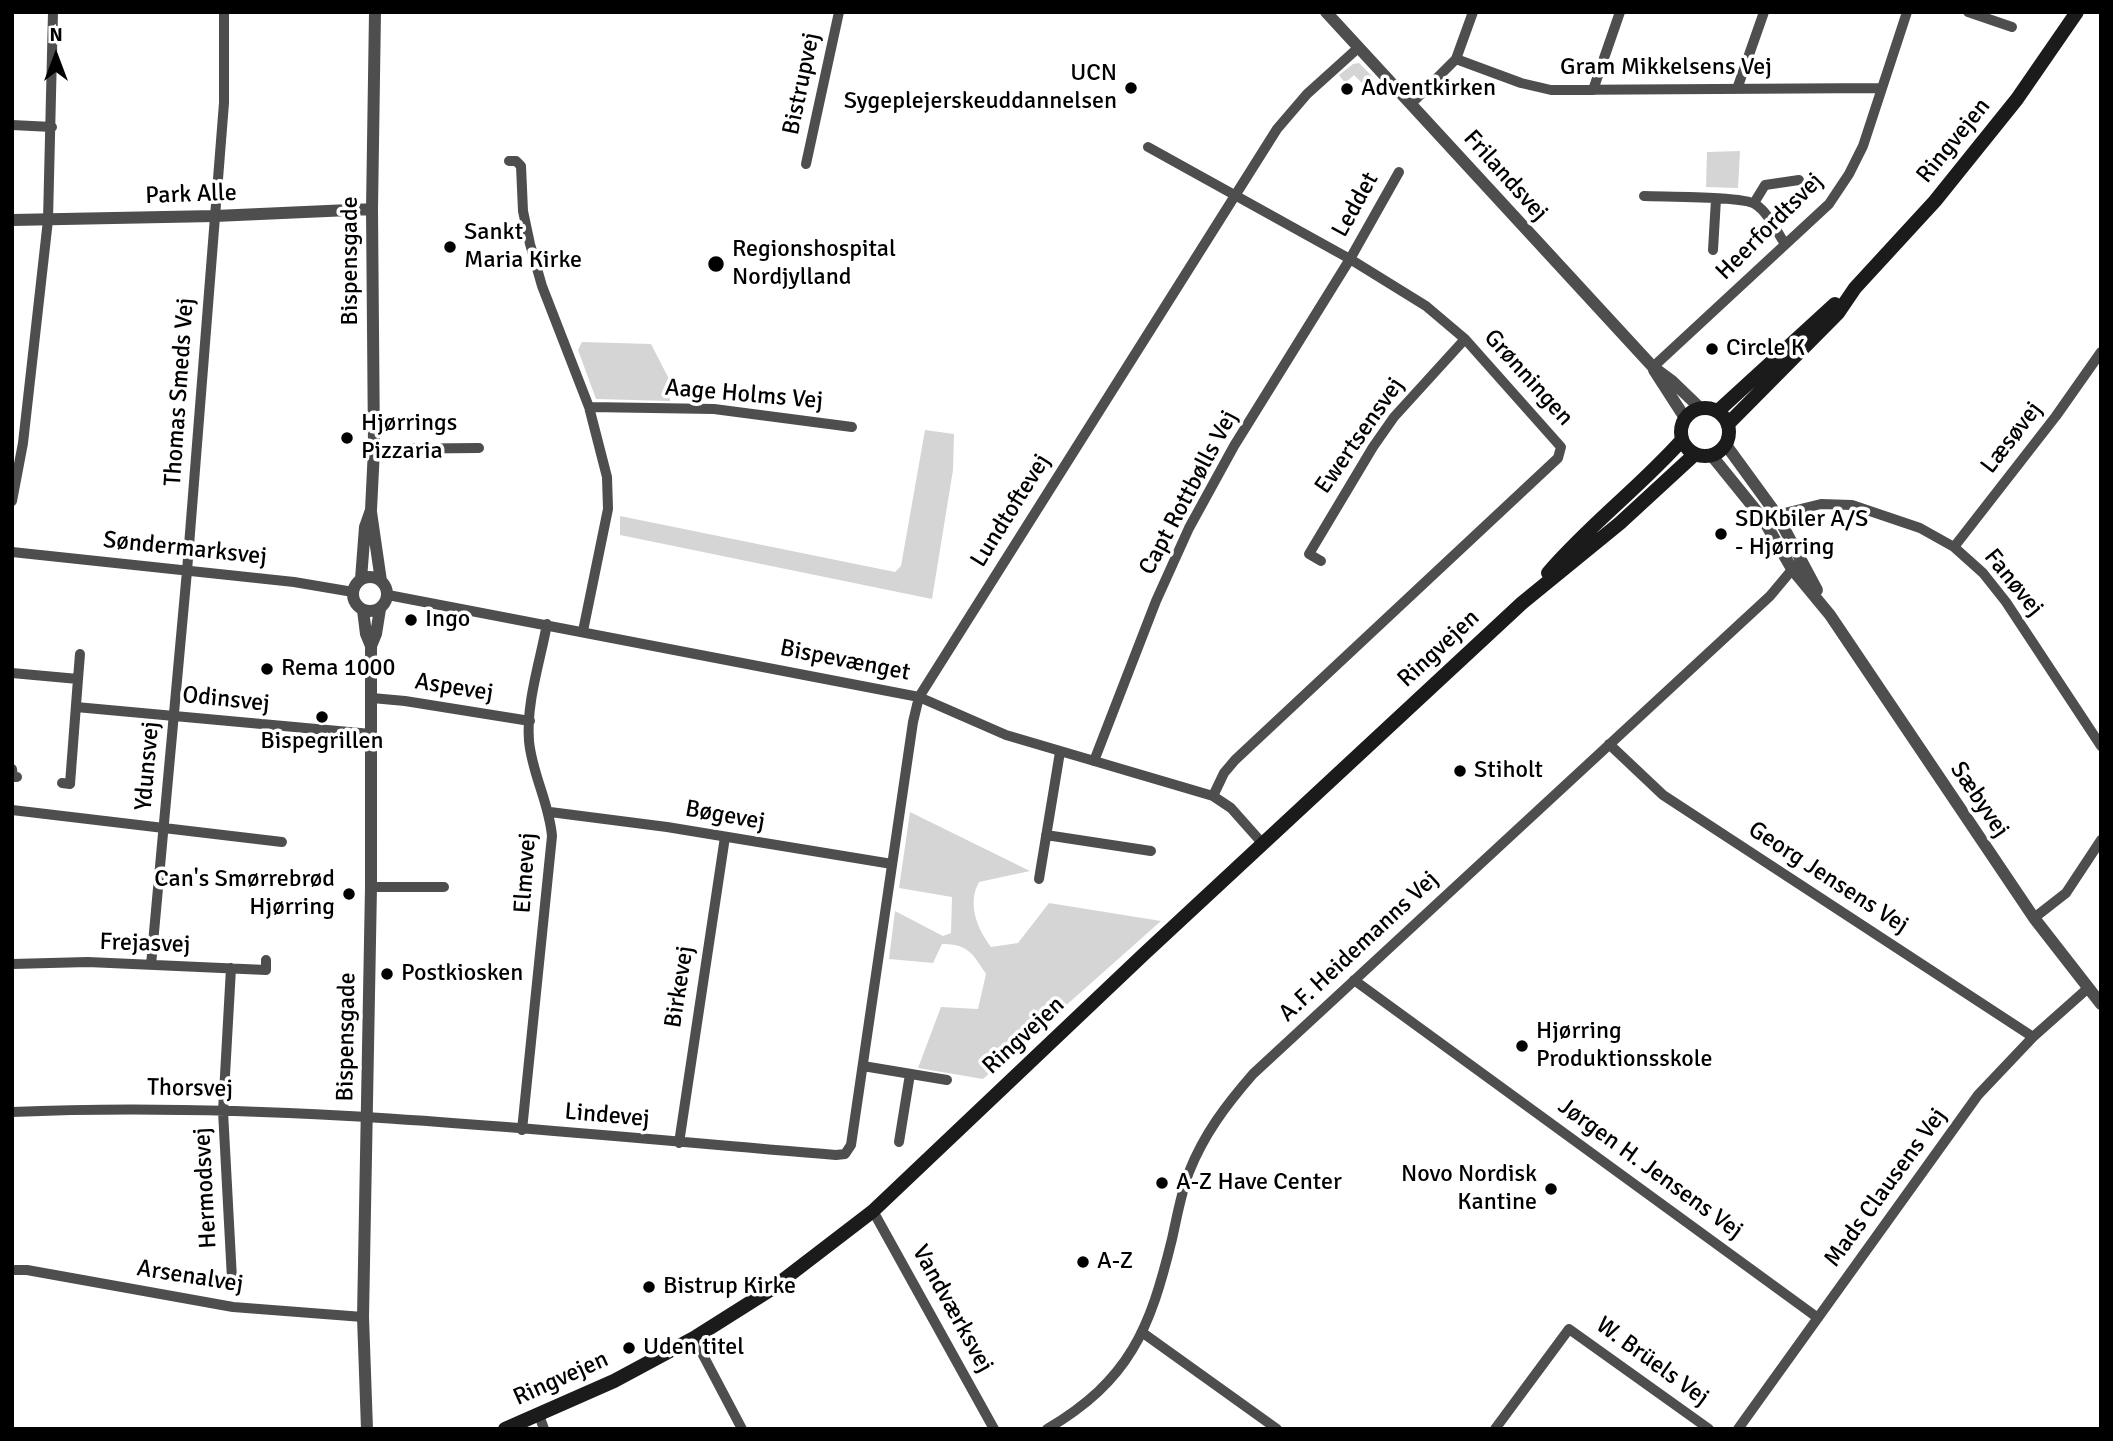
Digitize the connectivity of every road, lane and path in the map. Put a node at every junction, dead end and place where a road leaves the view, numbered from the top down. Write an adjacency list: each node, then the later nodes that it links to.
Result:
1 (53, 12): 20 (street)
2 (224, 12): 31 (street, Thomas Smeds Vej)
3 (375, 12): 30 (street, Bispensgade)
4 (839, 12): 23 (street, Bistrupvej)
5 (1326, 12): 13 (street, Frilandsvej)
6 (1473, 12): 14 (street)
7 (1620, 12): 17 (street)
8 (1764, 12): 16 (street)
9 (1907, 12): 15 (street, Heerfordtsvej)
10 (1968, 12): 12 (street)
11 (2077, 12): 37 (main road, Ringvejen)
12 (2012, 27)
13 (1358, 48): 18 (street, Frilandsvej); 26 (street, Lundtoftevej)
14 (1456, 59): 17 (street, Gram Mikkelsens Vej); 18 (street)
15 (1881, 88): 16 (street, Gram Mikkelsens Vej); 34 (street, Heerfordtsvej)
16 (1737, 89): 17 (street, Gram Mikkelsens Vej)
17 (1593, 90)
18 (1411, 104): 40 (street, Frilandsvej)
19 (12, 125): 20 (street)
20 (52, 127): 33 (street)
21 (1148, 147): 26 (street, Grønningen)
22 (509, 161): 41 (street)
23 (806, 164)
24 (1398, 172): 36 (street, Leddet)
25 (1798, 180): 29 (street)
26 (1236, 195): 36 (street, Grønningen); 75 (street, Lundtoftevej)
27 (1644, 196): 28 (street)
28 (1716, 199): 29 (street); 35 (street)
29 (1754, 203): 34 (street)
30 (372, 209): 31 (street, Park Alle); 50 (street, Bispensgade)
31 (215, 216): 33 (street, Park Alle); 61 (street, Thomas Smeds Vej)
32 (12, 220): 33 (street, Park Alle)
33 (48, 220): 53 (street)
34 (1785, 244): 40 (street, Heerfordtsvej)
35 (1713, 250)
36 (1350, 259): 38 (street, Grønningen); 84 (street, Capt Rottbølls Vej)
37 (1855, 288): 43 (main road, Ringvejen); 45 (main road, Ringvejen)
38 (1465, 338): 59 (street, Ewertsensvej); 86 (street, Grønningen)
39 (2101, 352): 57 (street, Læsøvej)
40 (1653, 367): 42 (street, Frilandsvej); 44 (street, Frilandsvej)
41 (589, 407): 46 (street, Aage Holms Vej); 70 (street)
42 (1700, 408): 43 (main road); 44 (main road)
43 (1718, 411): 45 (main road)
44 (1685, 418): 47 (main road)
45 (1728, 424): 48 (main road)
46 (852, 427)
47 (1682, 440): 51 (main road); 66 (main road, Ringvejen)
48 (1726, 444): 52 (main road); 55 (street, Sæbyvej)
49 (479, 448): 50 (street)
50 (374, 449): 54 (street, Bispensgade)
51 (1695, 454): 52 (main road); 66 (main road, Ringvejen)
52 (1712, 456): 56 (street, Sæbyvej)
53 (12, 501)
54 (371, 510): 62 (street, Bispensgade); 63 (street, Bispensgade)
55 (1777, 515): 56 (street, Fanøvej); 57 (street, Fanøvej); 60 (street, Sæbyvej)
56 (1763, 519): 60 (street, Sæbyvej)
57 (1954, 547): 82 (street, Fanøvej)
58 (12, 552): 61 (street, Søndermarksvej)
59 (1321, 561)
60 (1796, 564): 81 (street, A.F. Heidemanns Vej); 100 (street, Sæbyvej)
61 (187, 570): 64 (street, Søndermarksvej); 78 (street, Ydunsvej)
62 (361, 579): 63 (street); 64 (street)
63 (382, 580): 65 (street)
64 (353, 592): 68 (street)
65 (388, 595): 67 (street); 69 (street, Bispevænget)
66 (1522, 603): 94 (main road, Ringvejen)
67 (380, 609): 68 (street); 71 (street, Bispensgade)
68 (363, 610): 71 (street, Bispensgade)
69 (547, 624): 70 (street, Bispevænget); 79 (street, Elmevej)
70 (583, 631): 75 (street, Bispevænget)
71 (371, 646): 76 (street, Bispensgade)
72 (80, 654): 74 (street)
73 (12, 673): 74 (street)
74 (78, 679): 77 (street)
75 (919, 696): 83 (street, Bispevænget); 96 (street, Lundtoftevej)
76 (372, 698): 79 (street, Aspevej); 80 (street, Bispensgade)
77 (76, 707): 78 (street, Odinsvej); 85 (street)
78 (174, 716): 80 (street, Odinsvej); 89 (street, Ydunsvej)
79 (530, 721): 88 (street, Elmevej)
80 (371, 734): 98 (street, Bispensgade)
81 (1609, 744): 105 (street, A.F. Heidemanns Vej); 108 (street, Georg Jensens Vej)
82 (2101, 746)
83 (1059, 752): 84 (street, Bispevænget); 90 (street)
84 (1094, 761): 86 (street, Bispevænget)
85 (62, 783)
86 (1213, 796): 94 (street, Bispevænget)
87 (12, 810): 89 (street)
88 (550, 812): 91 (street, Bøgevej); 115 (street, Elmevej)
89 (164, 828): 93 (street); 103 (street, Ydunsvej)
90 (1046, 835): 95 (street); 97 (street)
91 (725, 837): 96 (street, Bøgevej); 117 (street, Birkevej)
92 (2101, 840): 100 (street)
93 (282, 842)
94 (1263, 844): 119 (main road, Ringvejen)
95 (1151, 851)
96 (892, 864): 109 (street, Lundtoftevej)
97 (1039, 879)
98 (371, 887): 99 (street); 114 (street, Bispensgade)
99 (444, 887)
100 (2034, 918): 106 (street, Sæbyvej)
101 (266, 960): 104 (street, Frejasvej)
102 (12, 964): 103 (street, Frejasvej)
103 (151, 965): 104 (street, Frejasvej)
104 (230, 968): 112 (street, Hermodsvej)
105 (1354, 980): 123 (street, Jørgen H. Jensens Vej); 124 (street, A.F. Heidemanns Vej)
106 (2087, 989): 107 (street, Sæbyvej); 108 (street, Mads Clausens Vej)
107 (2101, 1004)
108 (2033, 1037): 123 (street, Mads Clausens Vej)
109 (863, 1066): 110 (street); 118 (street, Lundtoftevej)
110 (910, 1074): 111 (street); 116 (street)
111 (947, 1080)
112 (223, 1111): 113 (street, Thorsvej); 114 (street, Thorsvej); 121 (street, Hermodsvej)
113 (12, 1112)
114 (366, 1115): 115 (street, Lindevej); 122 (street, Bispensgade)
115 (522, 1130): 117 (street, Lindevej)
116 (899, 1142)
117 (678, 1143): 118 (street, Lindevej)
118 (845, 1154)
119 (873, 1210): 125 (main road, Ringvejen); 130 (street, Vandværksvej)
120 (12, 1270): 122 (street, Arsenalvej)
121 (232, 1279)
122 (363, 1317): 127 (street, Bispensgade)
123 (1818, 1318): 135 (street, Mads Clausens Vej)
124 (1143, 1333): 131 (street, A.F. Heidemanns Vej); 132 (street)
125 (694, 1338): 126 (main road, Ringvejen); 129 (street)
126 (541, 1422): 128 (main road, Ringvejen)
127 (367, 1429)
128 (505, 1429)
129 (742, 1429)
130 (994, 1429)
131 (1047, 1429)
132 (1277, 1429)
133 (1496, 1429): 134 (street, W. Brüels Vej)
134 (1709, 1429)
135 (1738, 1429)

